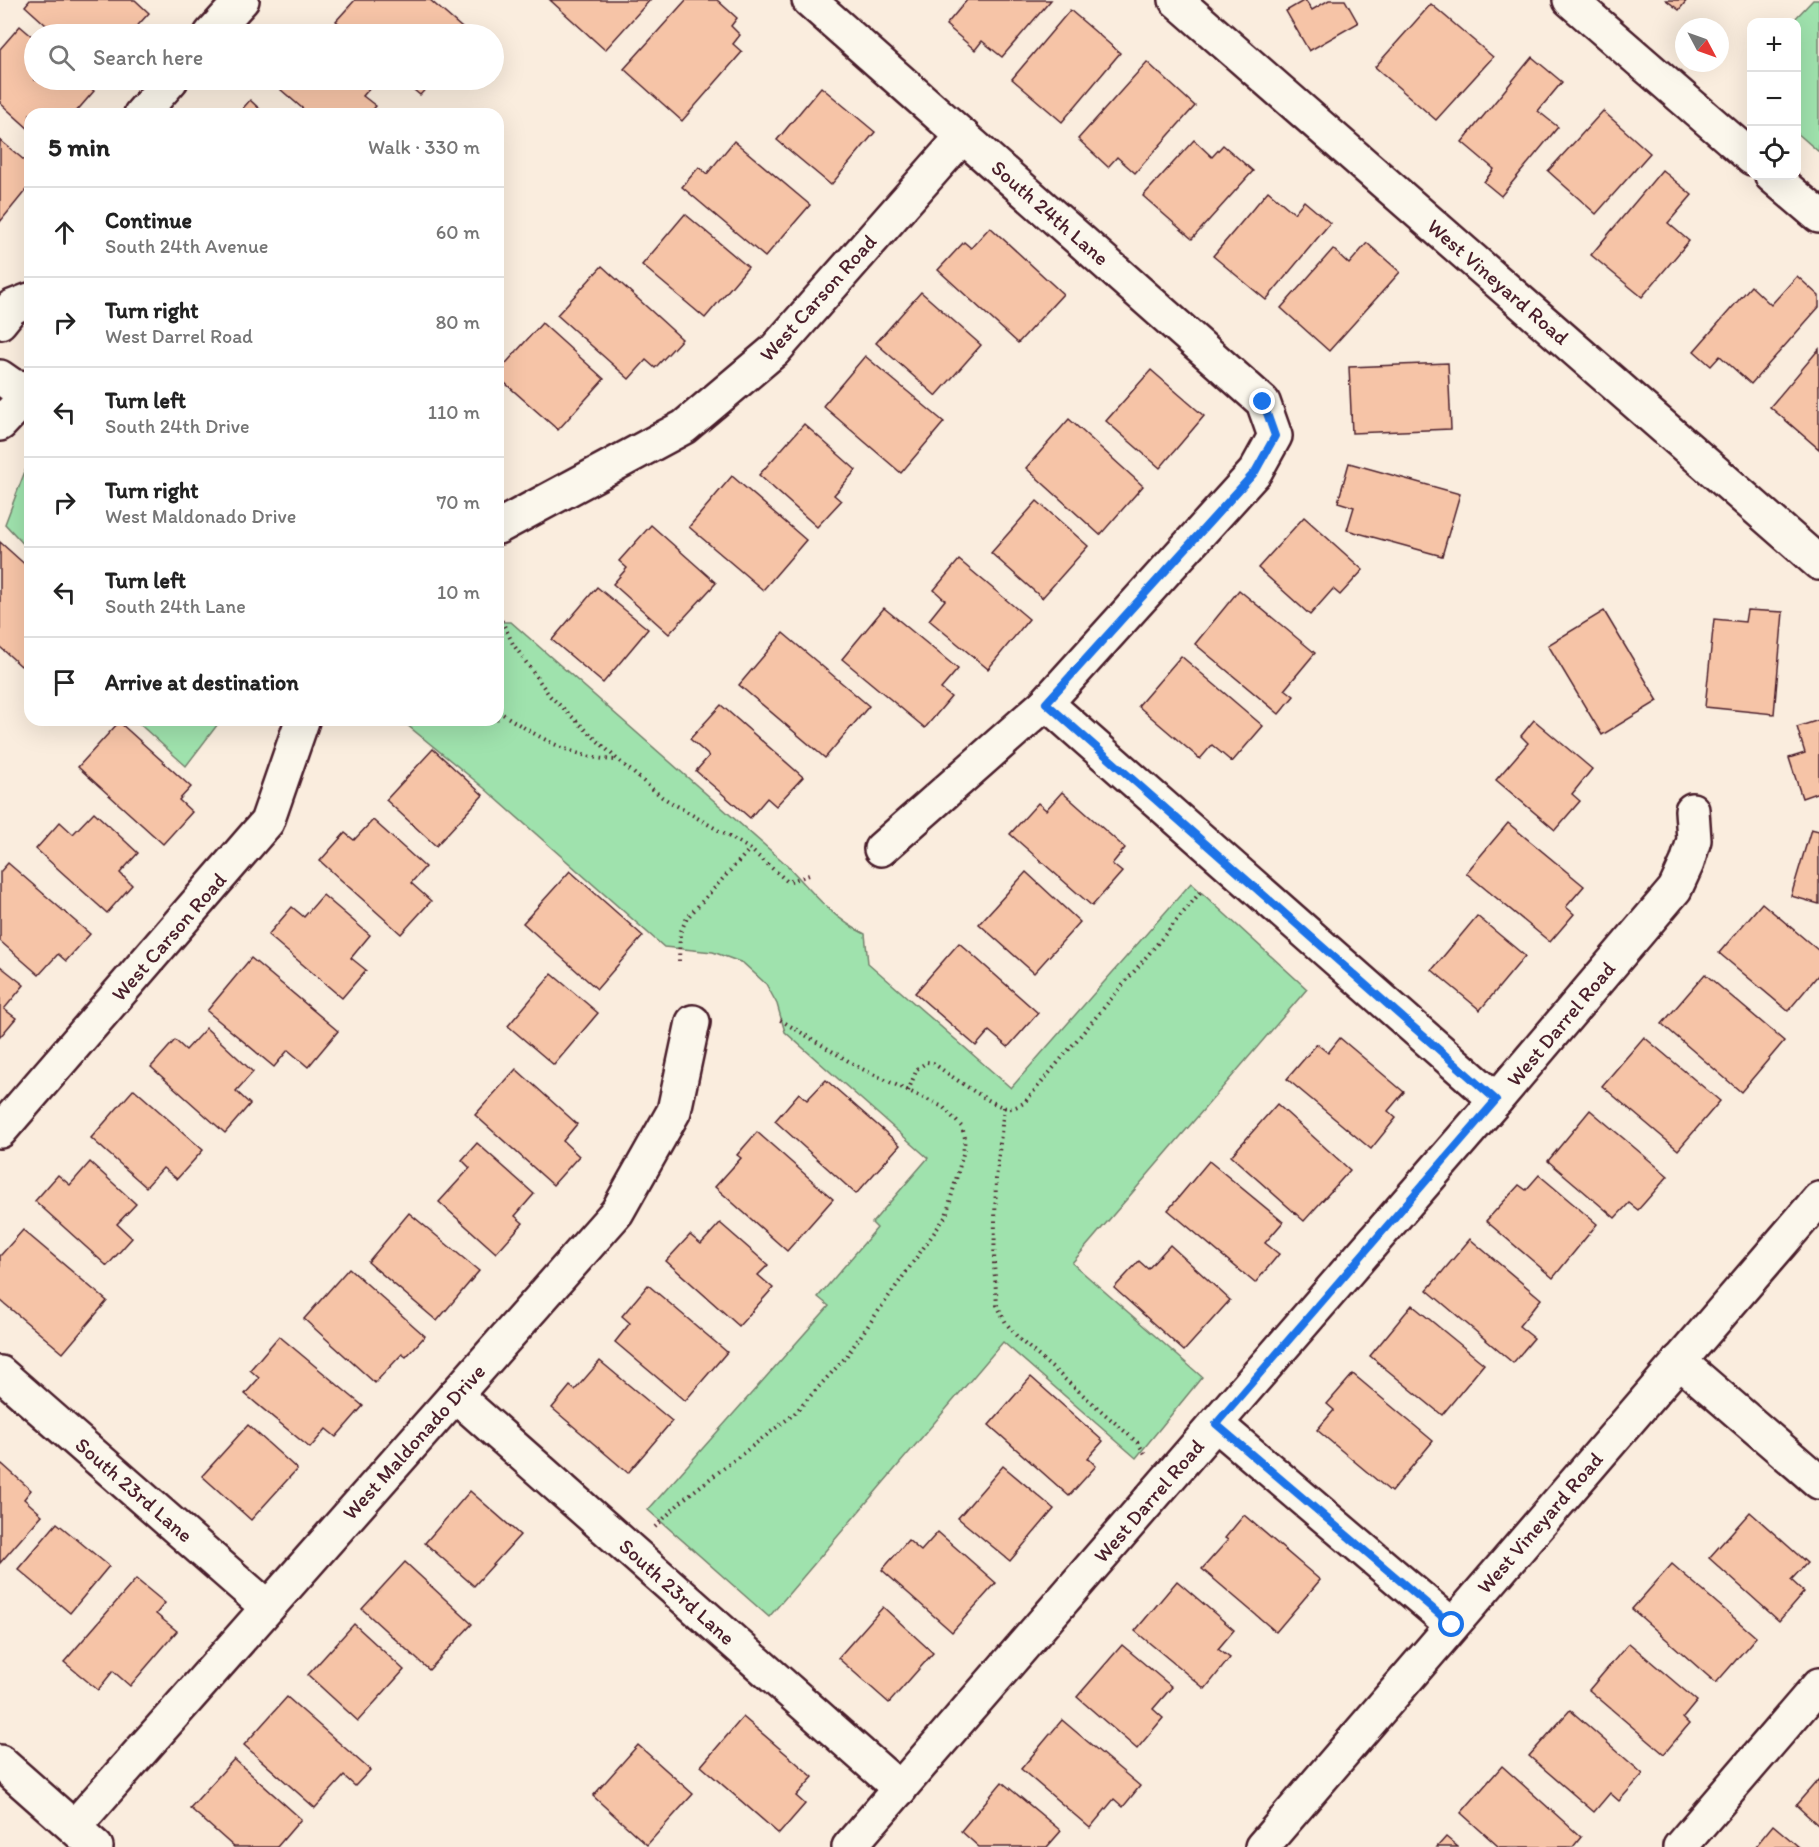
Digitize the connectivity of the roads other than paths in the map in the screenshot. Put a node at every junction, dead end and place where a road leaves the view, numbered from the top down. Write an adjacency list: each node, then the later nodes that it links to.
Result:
1 (242, 0): 5 (street)
2 (809, 0): 8 (street, South 24th Lane)
3 (1176, 0): 19 (street, West Vineyard Road)
4 (1570, 0): 9 (street)
5 (220, 24)
6 (162, 90): 7 (street)
7 (146, 108)
8 (963, 136): 18 (street, West Carson Road); 20 (street, South 24th Lane)
9 (1747, 154)
10 (1777, 180): 11 (street)
11 (1819, 216)
12 (22, 298): 13 (street)
13 (0, 322)
14 (0, 377): 15 (street)
15 (24, 388)
16 (24, 400): 17 (street)
17 (0, 424)
18 (504, 524)
19 (1819, 563)
20 (1046, 703): 23 (street); 25 (street)
21 (300, 726): 26 (street, West Carson Road)
22 (1692, 810): 25 (street, West Darrel Road)
23 (881, 849)
24 (693, 1022): 30 (street, West Maldonado Drive)
25 (1496, 1100): 31 (street, West Darrel Road)
26 (0, 1131)
27 (1819, 1199): 28 (street, West Vineyard Road)
28 (1679, 1361): 32 (street); 34 (street, West Vineyard Road)
29 (0, 1373): 33 (street, South 23rd Lane)
30 (455, 1395): 33 (street, West Maldonado Drive); 37 (street, South 23rd Lane)
31 (1216, 1424): 34 (street); 37 (street, West Darrel Road)
32 (1819, 1482)
33 (267, 1607): 38 (street, West Maldonado Drive)
34 (1452, 1625): 40 (street, West Vineyard Road)
35 (1819, 1685): 41 (street)
36 (0, 1762): 38 (street)
37 (900, 1789): 39 (street, West Darrel Road)
38 (85, 1837)
39 (849, 1847)
40 (1262, 1847)
41 (1680, 1847)

